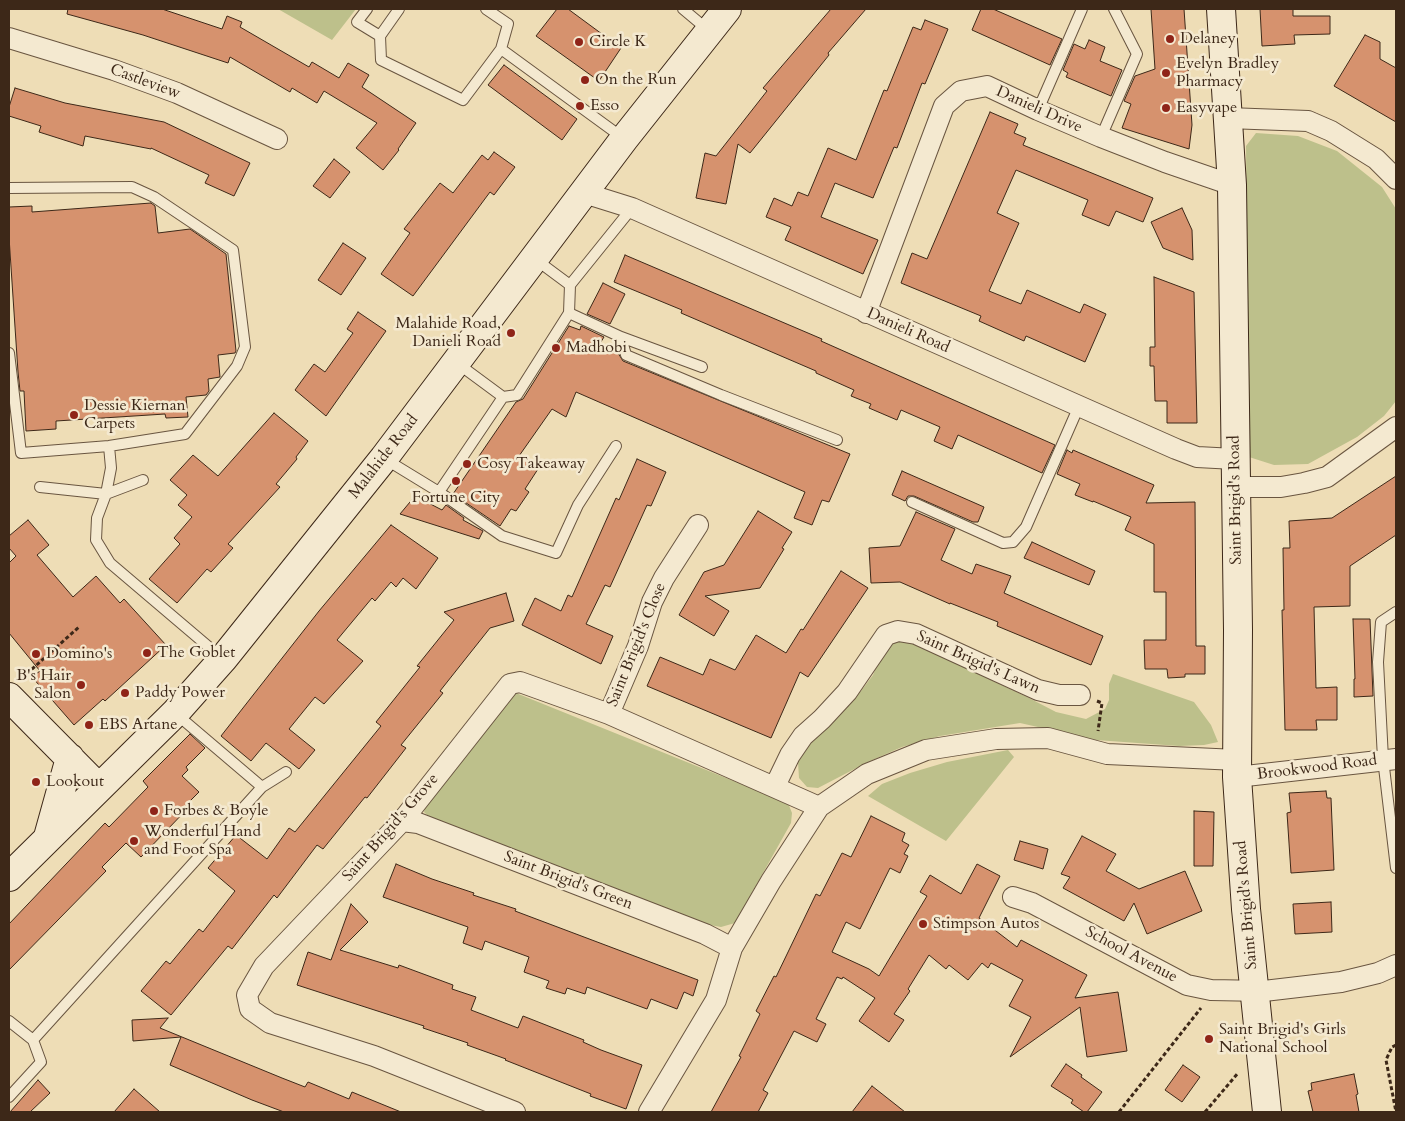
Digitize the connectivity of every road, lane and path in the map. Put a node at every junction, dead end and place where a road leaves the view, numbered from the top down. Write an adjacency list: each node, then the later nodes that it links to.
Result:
1 (367, 9): 10 (lane)
2 (399, 9): 10 (lane)
3 (486, 9): 12 (lane)
4 (683, 9): 9 (lane)
5 (727, 9): 9 (main road, Malahide Road)
6 (1082, 9): 13 (lane)
7 (1114, 9): 15 (lane)
8 (1221, 9): 14 (main road, Saint Brigid's Road)
9 (709, 31): 17 (main road, Malahide Road)
10 (380, 36): 12 (lane)
11 (9, 38): 16 (street, Castleview)
12 (501, 49): 17 (lane)
13 (1038, 110): 15 (street, Danieli Drive); 26 (street, Danieli Drive)
14 (1228, 118): 18 (street); 19 (main road, Saint Brigid's Road)
15 (1101, 137): 19 (street, Danieli Drive)
16 (277, 139)
17 (624, 139): 21 (main road, Malahide Road)
18 (1396, 179)
19 (1232, 185): 38 (main road, Saint Brigid's Road)
20 (9, 188): 35 (lane)
21 (584, 193): 22 (street, Danieli Road); 23 (main road, Malahide Road)
22 (632, 208): 24 (lane); 26 (street, Danieli Road)
23 (534, 258): 24 (lane); 29 (main road, Malahide Road)
24 (570, 285): 25 (lane)
25 (569, 313): 27 (lane); 31 (lane)
26 (866, 313): 32 (street, Danieli Road)
27 (621, 337): 30 (lane); 34 (lane)
28 (9, 353): 35 (lane)
29 (456, 363): 31 (lane); 37 (main road, Malahide Road)
30 (702, 367)
31 (503, 397): 42 (lane)
32 (1080, 406): 38 (street, Danieli Road); 44 (lane)
33 (1396, 427): 41 (street)
34 (837, 440)
35 (109, 446): 43 (lane)
36 (616, 446): 42 (lane)
37 (384, 458): 42 (lane); 48 (main road, Malahide Road)
38 (1235, 459): 41 (main road, Saint Brigid's Road)
39 (143, 480): 43 (lane)
40 (40, 487): 43 (lane)
41 (1236, 487): 56 (main road, Saint Brigid's Road)
42 (440, 492)
43 (106, 494): 48 (lane)
44 (912, 502)
45 (698, 525): 52 (street, Saint Brigid's Close)
46 (1396, 612): 55 (lane)
47 (80, 627): 49 (path)
48 (224, 660): 51 (main road, Malahide Road)
49 (12, 690): 54 (main road)
50 (1080, 695): 53 (path); 58 (street, Saint Brigid's Lawn)
51 (175, 713): 59 (main road, Malahide Road); 60 (lane)
52 (609, 714): 58 (street, Saint Brigid's Grove); 62 (street, Saint Brigid's Grove)
53 (1096, 751): 56 (street); 61 (street)
54 (70, 758): 59 (main road); 63 (main road)
55 (1390, 759): 56 (street, Brookwood Road); 64 (lane)
56 (1237, 768): 70 (main road, Saint Brigid's Road)
57 (286, 772): 60 (lane)
58 (775, 786): 61 (street, Saint Brigid's Grove)
59 (99, 788): 63 (main road, Malahide Road)
60 (262, 788): 72 (lane)
61 (819, 806): 67 (street)
62 (402, 821): 67 (street, Saint Brigid's Green); 76 (street, Saint Brigid's Grove)
63 (48, 839): 65 (main road, Malahide Road)
64 (1396, 868)
65 (9, 877)
66 (1013, 897): 69 (street, School Avenue)
67 (732, 948): 77 (street)
68 (1396, 965): 70 (street, School Avenue)
69 (1211, 990): 70 (street, School Avenue); 78 (path)
70 (1255, 991): 80 (main road, Saint Brigid's Road)
71 (9, 1021): 72 (lane)
72 (34, 1040): 75 (lane)
73 (1396, 1045): 81 (path)
74 (1242, 1068): 79 (path)
75 (9, 1097)
76 (515, 1112)
77 (649, 1112)
78 (1120, 1112)
79 (1205, 1112)
80 (1266, 1112)
81 (1396, 1112)

